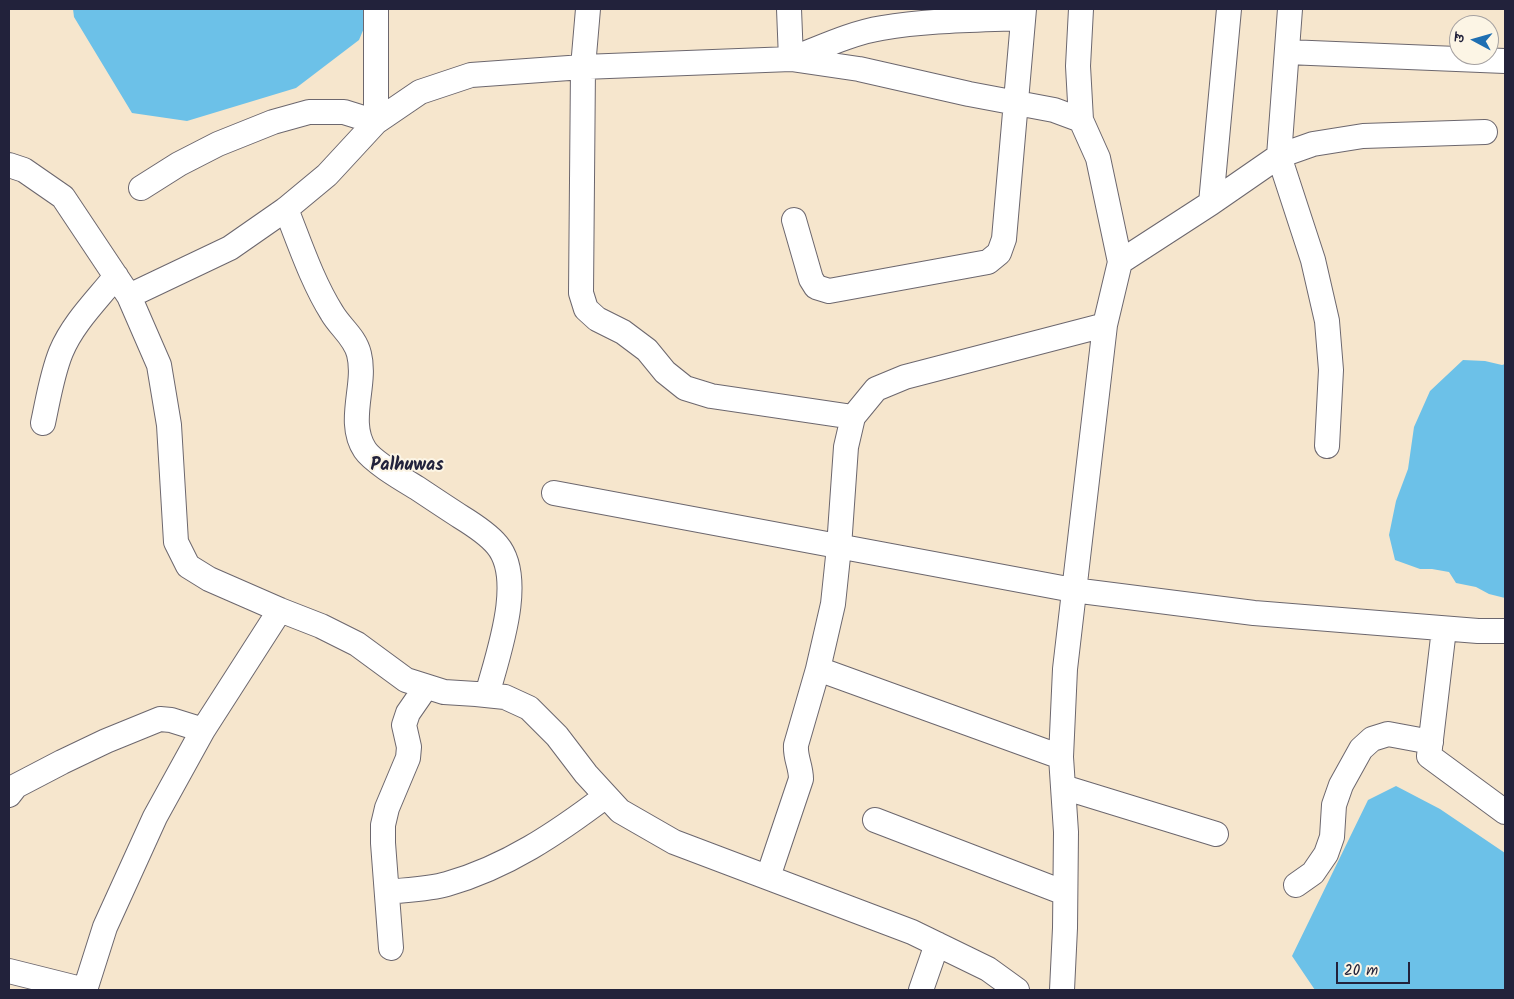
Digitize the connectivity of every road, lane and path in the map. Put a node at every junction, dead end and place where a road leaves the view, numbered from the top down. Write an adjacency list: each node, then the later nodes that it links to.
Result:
1 (376, 9): 14 (street)
2 (588, 9): 11 (street)
3 (789, 9): 9 (street)
4 (1081, 9): 13 (street)
5 (1229, 9): 19 (street)
6 (1290, 9): 8 (street)
7 (1023, 14): 9 (street); 12 (street)
8 (1287, 52): 10 (street); 16 (street)
9 (791, 58): 11 (street); 12 (street)
10 (1505, 61)
11 (583, 67): 14 (street); 26 (street)
12 (1015, 103): 13 (street); 21 (street)
13 (1081, 120): 22 (street)
14 (376, 122): 18 (street); 20 (street)
15 (1485, 132): 16 (street)
16 (1279, 156): 19 (street); 28 (street)
17 (9, 165): 23 (street)
18 (141, 188)
19 (1211, 203): 22 (street)
20 (286, 209): 24 (street); 37 (street)
21 (794, 220)
22 (1120, 262): 25 (street)
23 (116, 276): 24 (street); 27 (street)
24 (129, 296): 32 (street)
25 (1105, 326): 26 (street); 31 (street)
26 (853, 417): 30 (street)
27 (43, 423)
28 (1327, 446)
29 (554, 494): 30 (street)
30 (839, 547): 31 (street); 35 (street)
31 (1073, 590): 33 (street); 40 (street)
32 (280, 610): 36 (street); 38 (street)
33 (1444, 628): 34 (street); 39 (street)
34 (1505, 631)
35 (818, 669): 40 (street); 47 (street)
36 (426, 687): 37 (street); 49 (street)
37 (487, 695): 43 (street)
38 (204, 730): 42 (street); 54 (street)
39 (1431, 742): 44 (street); 48 (street)
40 (1061, 757): 41 (street)
41 (1063, 787): 46 (street); 50 (street)
42 (11, 788)
43 (606, 796): 47 (street); 49 (street)
44 (1505, 812)
45 (874, 820): 50 (street)
46 (1216, 834)
47 (768, 877): 51 (street)
48 (1296, 886)
49 (387, 892): 52 (street)
50 (1065, 893): 57 (street)
51 (937, 944): 55 (street); 56 (street)
52 (391, 948)
53 (9, 971): 54 (street)
54 (85, 990)
55 (921, 990)
56 (1017, 990)
57 (1062, 990)

